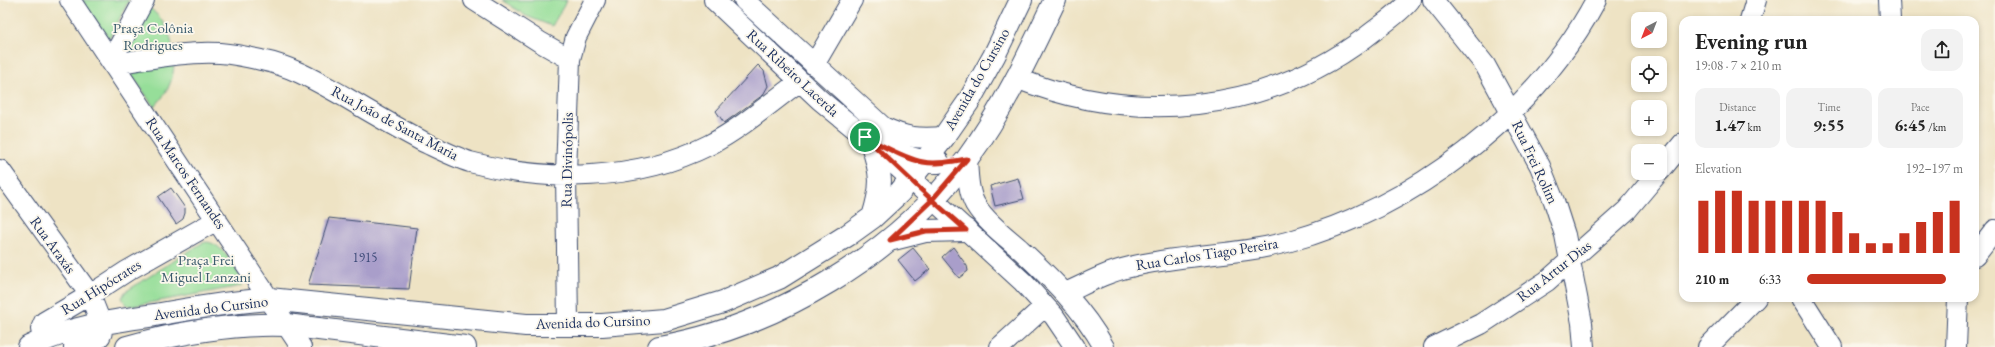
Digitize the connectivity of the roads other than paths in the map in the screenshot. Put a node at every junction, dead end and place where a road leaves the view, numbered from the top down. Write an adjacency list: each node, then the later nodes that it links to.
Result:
1 (70, 0): 18 (street, Rua Marcos Fernandes)
2 (144, 0): 18 (street)
3 (474, 0): 17 (street)
4 (595, 0): 17 (street, Rua Divinópolis)
5 (714, 0): 21 (street, Rua Ribeiro Lacerda)
6 (744, 0): 19 (street, Rua Ribeiro Lacerda)
7 (852, 0): 19 (street)
8 (1021, 0): 23 (main road, Avenida do Cursino)
9 (1054, 0): 20 (main road, Avenida do Cursino)
10 (1410, 0): 20 (street)
11 (1433, 0): 22 (street, Rua Frei Rolim)
12 (1596, 0): 22 (street, Rua Carlos Tiago Pereira)
13 (1756, 0): 15 (street)
14 (1888, 0): 16 (street)
15 (1751, 16)
16 (1890, 16)
17 (570, 59): 30 (street, Rua Divinópolis)
18 (112, 63): 30 (street, Rua João de Santa Maria); 35 (street, Rua Marcos Fernandes)
19 (814, 65): 23 (street, Rua Ribeiro Lacerda)
20 (1016, 78): 26 (main road, Avenida do Cursino)
21 (800, 81): 24 (street, Rua Ribeiro Lacerda); 30 (street, Rua João de Santa Maria)
22 (1511, 112): 40 (street, Rua Frei Rolim); 41 (street, Rua Carlos Tiago Pereira)
23 (944, 137): 27 (main road, Avenida do Cursino)
24 (868, 140): 27 (main road); 31 (street, Rua Ribeiro Lacerda); 34 (main road)
25 (1679, 148): 28 (street, Rua Artur Dias)
26 (967, 159): 27 (main road); 33 (main road, Avenida do Cursino); 41 (street)
27 (924, 162): 31 (main road, Avenida do Cursino)
28 (1667, 162)
29 (0, 170): 42 (street, Rua Araxás)
30 (566, 174): 50 (street, Rua Divinópolis)
31 (910, 180): 33 (street, Rua Ribeiro Lacerda); 34 (main road, Avenida do Cursino)
32 (1652, 180): 40 (street, Rua Artur Dias)
33 (932, 200): 36 (street, Rua Ribeiro Lacerda); 38 (main road, Avenida do Cursino)
34 (873, 216): 50 (main road, Avenida do Cursino)
35 (217, 220): 42 (street, Rua Hipócrates); 43 (street, Rua Marcos Fernandes)
36 (966, 230): 38 (main road); 47 (street, Rua Ribeiro Lacerda)
37 (1995, 230): 39 (street)
38 (890, 240): 58 (main road, Avenida do Cursino)
39 (1979, 251)
40 (1570, 261): 62 (street, Rua Artur Dias); 63 (street, Rua Frei Rolim)
41 (1066, 293): 61 (street)
42 (90, 296): 48 (street, Rua Araxás); 52 (street, Rua Hipócrates)
43 (269, 299): 48 (main road, Avenida do Cursino); 49 (street, Rua Marcos Fernandes); 50 (main road, Avenida do Cursino)
44 (1752, 302): 64 (street)
45 (1804, 302): 65 (street)
46 (1958, 302): 66 (street)
47 (1045, 306): 59 (street); 60 (street, Rua Ribeiro Lacerda)
48 (101, 323): 52 (main road, Avenida do Cursino); 53 (main road)
49 (286, 324): 51 (main road, Avenida do Cursino); 54 (main road, Avenida do Cursino); 55 (street, Rua Marcos Fernandes)
50 (568, 325)
51 (352, 332): 56 (main road); 57 (main road, Avenida do Cursino)
52 (36, 343)
53 (75, 347)
54 (127, 347)
55 (301, 347)
56 (328, 347)
57 (466, 347)
58 (659, 347)
59 (1000, 347)
60 (1075, 347)
61 (1104, 347)
62 (1434, 347)
63 (1584, 347)
64 (1708, 347)
65 (1832, 347)
66 (1956, 347)

